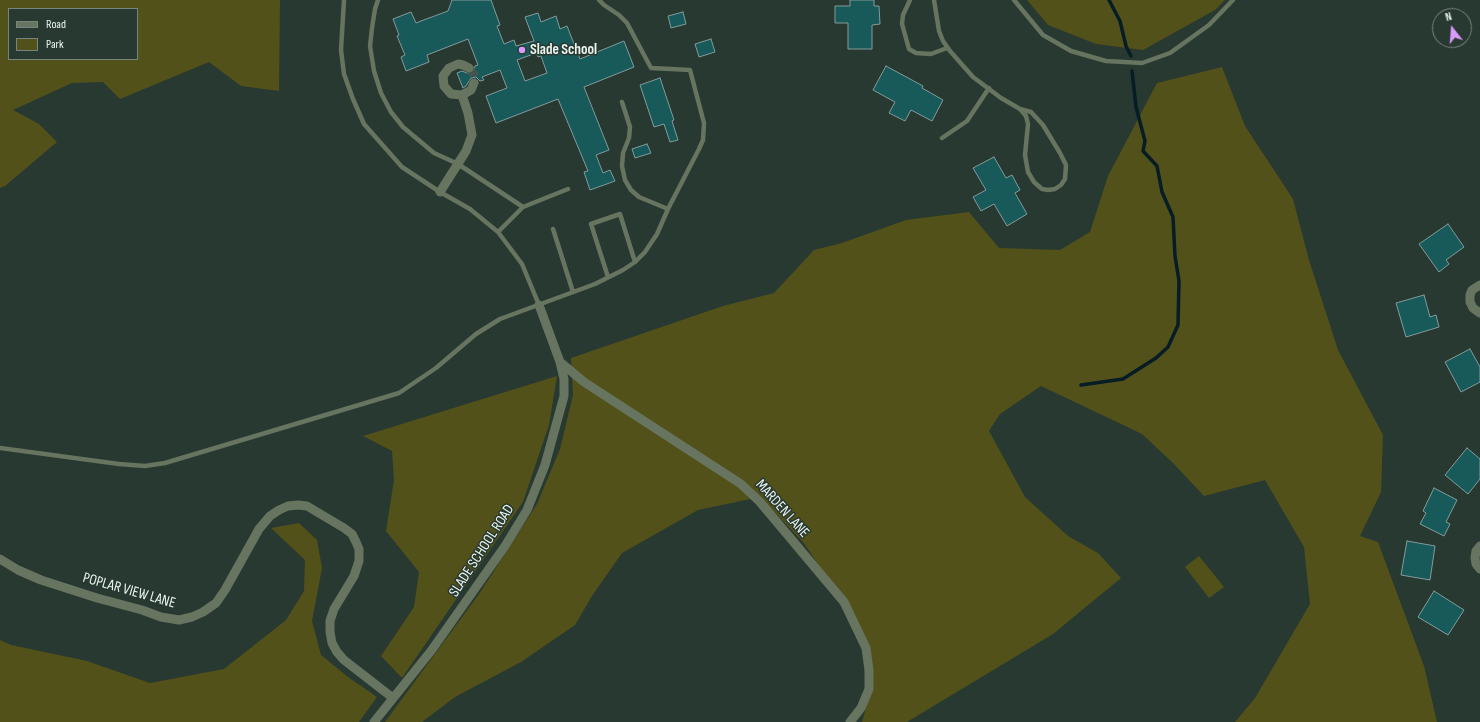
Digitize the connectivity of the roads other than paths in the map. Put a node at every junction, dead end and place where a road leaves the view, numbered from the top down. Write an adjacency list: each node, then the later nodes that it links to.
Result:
1 (344, 0): 18 (lane)
2 (378, 0): 16 (lane)
3 (599, 0): 20 (lane)
4 (910, 0): 8 (lane)
5 (934, 0): 8 (lane)
6 (1014, 0): 7 (lane)
7 (1233, 0)
8 (947, 48): 11 (lane)
9 (469, 68): 12 (street)
10 (474, 83): 12 (street)
11 (989, 88): 14 (lane); 15 (lane)
12 (462, 95): 16 (street)
13 (622, 102): 20 (lane)
14 (1020, 109): 14 (lane)
15 (942, 138)
16 (458, 164): 18 (street); 19 (lane)
17 (568, 189): 19 (lane)
18 (440, 192): 22 (lane)
19 (523, 207): 22 (lane)
20 (668, 209): 23 (lane)
21 (553, 229): 26 (lane)
22 (498, 232): 27 (lane)
23 (635, 262): 24 (lane); 24 (lane)
24 (608, 277): 26 (lane)
25 (1480, 285): 28 (street)
26 (574, 292): 27 (lane)
27 (539, 305): 29 (street, SLADE SCHOOL ROAD); 30 (lane)
28 (1480, 313)
29 (560, 362): 34 (street, SLADE SCHOOL ROAD); 36 (street, MARDEN LANE)
30 (0, 448)
31 (1480, 546): 33 (street)
32 (0, 559): 34 (street, POPLAR VIEW LANE)
33 (1480, 570)
34 (393, 698): 35 (street, SLADE SCHOOL ROAD)
35 (374, 722)
36 (850, 722)

